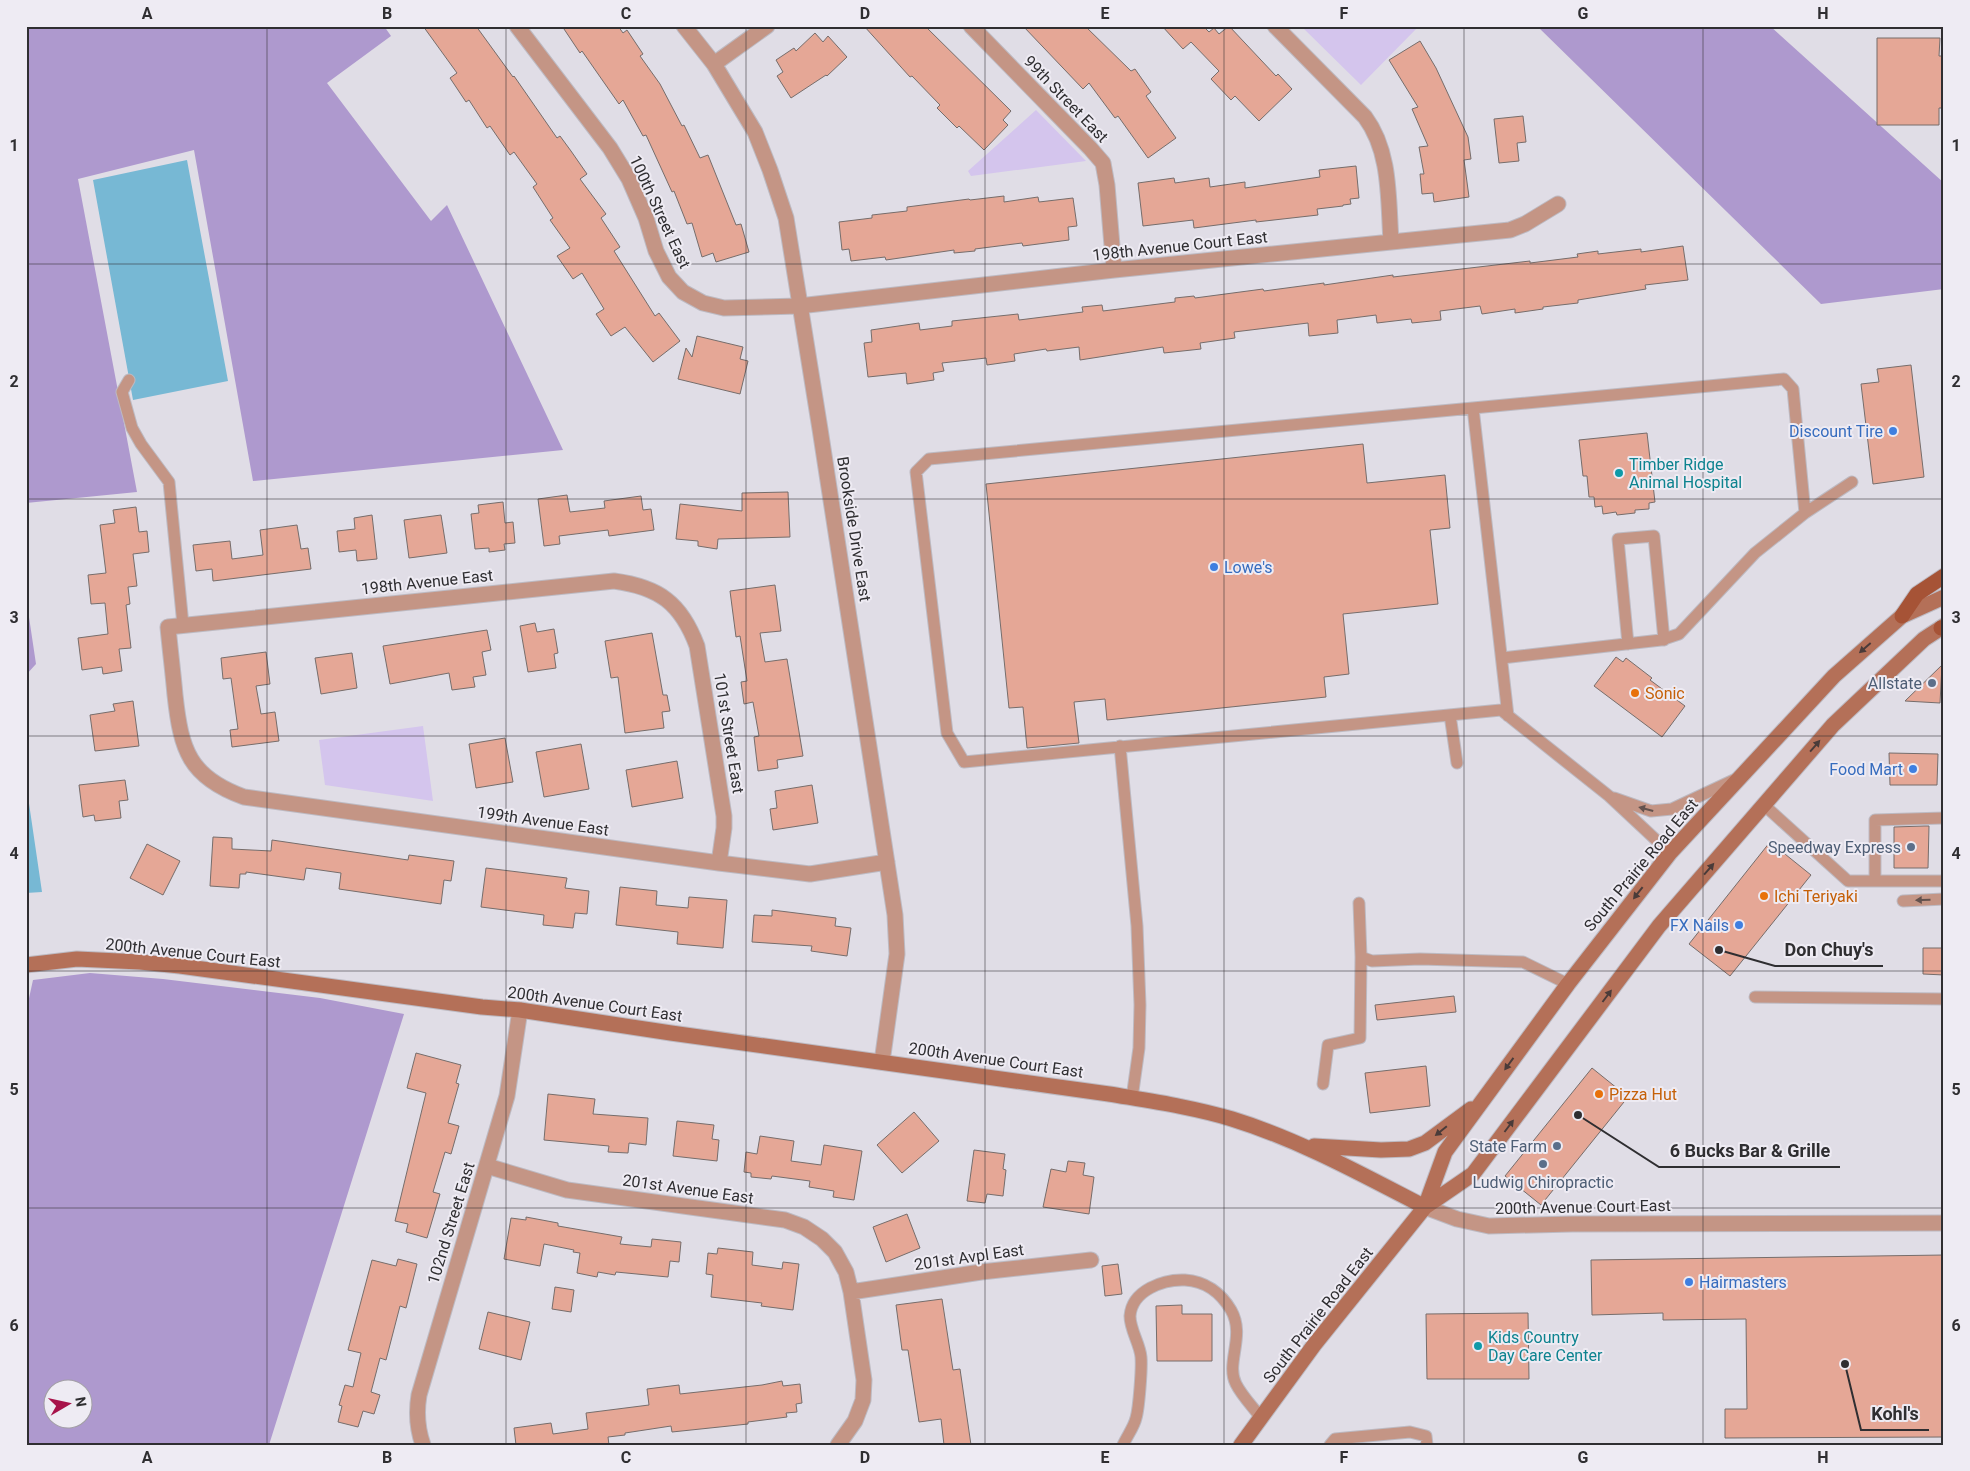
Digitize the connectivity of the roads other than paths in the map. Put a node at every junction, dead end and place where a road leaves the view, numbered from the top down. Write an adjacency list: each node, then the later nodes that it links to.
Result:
1 (517, 26): 10 (street, 100th Street East)
2 (684, 26): 6 (street, Brookside Drive East)
3 (767, 26): 6 (street)
4 (971, 26): 9 (street, 99th Street East)
5 (1275, 26): 8 (street)
6 (714, 64): 10 (street, Brookside Drive East)
7 (1558, 204): 8 (street, 198th Avenue Court East)
8 (1391, 241): 9 (street, 198th Avenue Court East)
9 (1114, 270): 10 (street, 198th Avenue Court East)
10 (799, 306): 34 (street, Brookside Drive East)
11 (129, 380): 19 (lane)
12 (1473, 408): 14 (lane); 24 (lane); 27 (lane)
13 (1852, 482): 14 (lane)
14 (1805, 513): 22 (lane)
15 (1944, 576): 18 (main road)
16 (1944, 597): 18 (main road, South Prairie Road East)
17 (681, 613): 19 (street, 198th Avenue East); 35 (street, 101st Street East)
18 (1902, 616): 29 (main road, South Prairie Road East, one-way to 29)
19 (183, 625): 20 (street, 198th Avenue East)
20 (168, 626): 35 (street, 199th Avenue East)
21 (1943, 627): 31 (main road, South Prairie Road East, one-way to 21)
22 (1664, 640): 23 (lane); 23 (lane)
23 (1628, 644): 24 (lane)
24 (1502, 658): 26 (lane)
25 (1450, 715): 26 (lane); 27 (lane); 28 (lane)
26 (1508, 716): 30 (lane)
27 (1120, 746): 49 (lane)
28 (1457, 763)
29 (1740, 777): 30 (lane, one-way to 30); 33 (main road, South Prairie Road East)
30 (1609, 796): 33 (lane)
31 (1764, 805): 36 (lane); 53 (main road, South Prairie Road East, one-way to 31)
32 (1944, 818): 36 (lane)
33 (1670, 853): 43 (main road, South Prairie Road East, one-way to 43)
34 (887, 862): 35 (street, 199th Avenue East); 47 (street, Brookside Drive East)
35 (720, 863)
36 (1875, 881): 37 (lane)
37 (1944, 881)
38 (1944, 899): 39 (lane, one-way to 39)
39 (1903, 900)
40 (1359, 903): 41 (lane)
41 (1361, 957): 43 (lane); 48 (lane)
42 (26, 965): 46 (main road, 200th Avenue Court East)
43 (1568, 984): 50 (main road, South Prairie Road East, one-way to 50)
44 (1755, 997): 45 (lane)
45 (1944, 999)
46 (520, 1010): 47 (main road, 200th Avenue Court East); 52 (street, 102nd Street East)
47 (882, 1062): 49 (main road, 200th Avenue Court East)
48 (1323, 1084)
49 (1132, 1098): 51 (main road, 200th Avenue Court East)
50 (1480, 1103): 51 (main road, one-way to 51); 53 (main road, South Prairie Road East)
51 (1299, 1146): 53 (main road, 200th Avenue Court East)
52 (487, 1166): 56 (street, 201st Avenue East); 59 (street, 102nd Street East)
53 (1425, 1208): 54 (street, 200th Avenue Court East); 57 (main road, South Prairie Road East)
54 (1944, 1223)
55 (1091, 1260): 56 (street, 201st Avpl East)
56 (851, 1292): 58 (street)
57 (1261, 1418): 60 (lane); 61 (main road, South Prairie Road East)
58 (842, 1440)
59 (423, 1445)
60 (1122, 1445)
61 (1241, 1445)
62 (1330, 1445): 63 (lane)
63 (1426, 1445)

